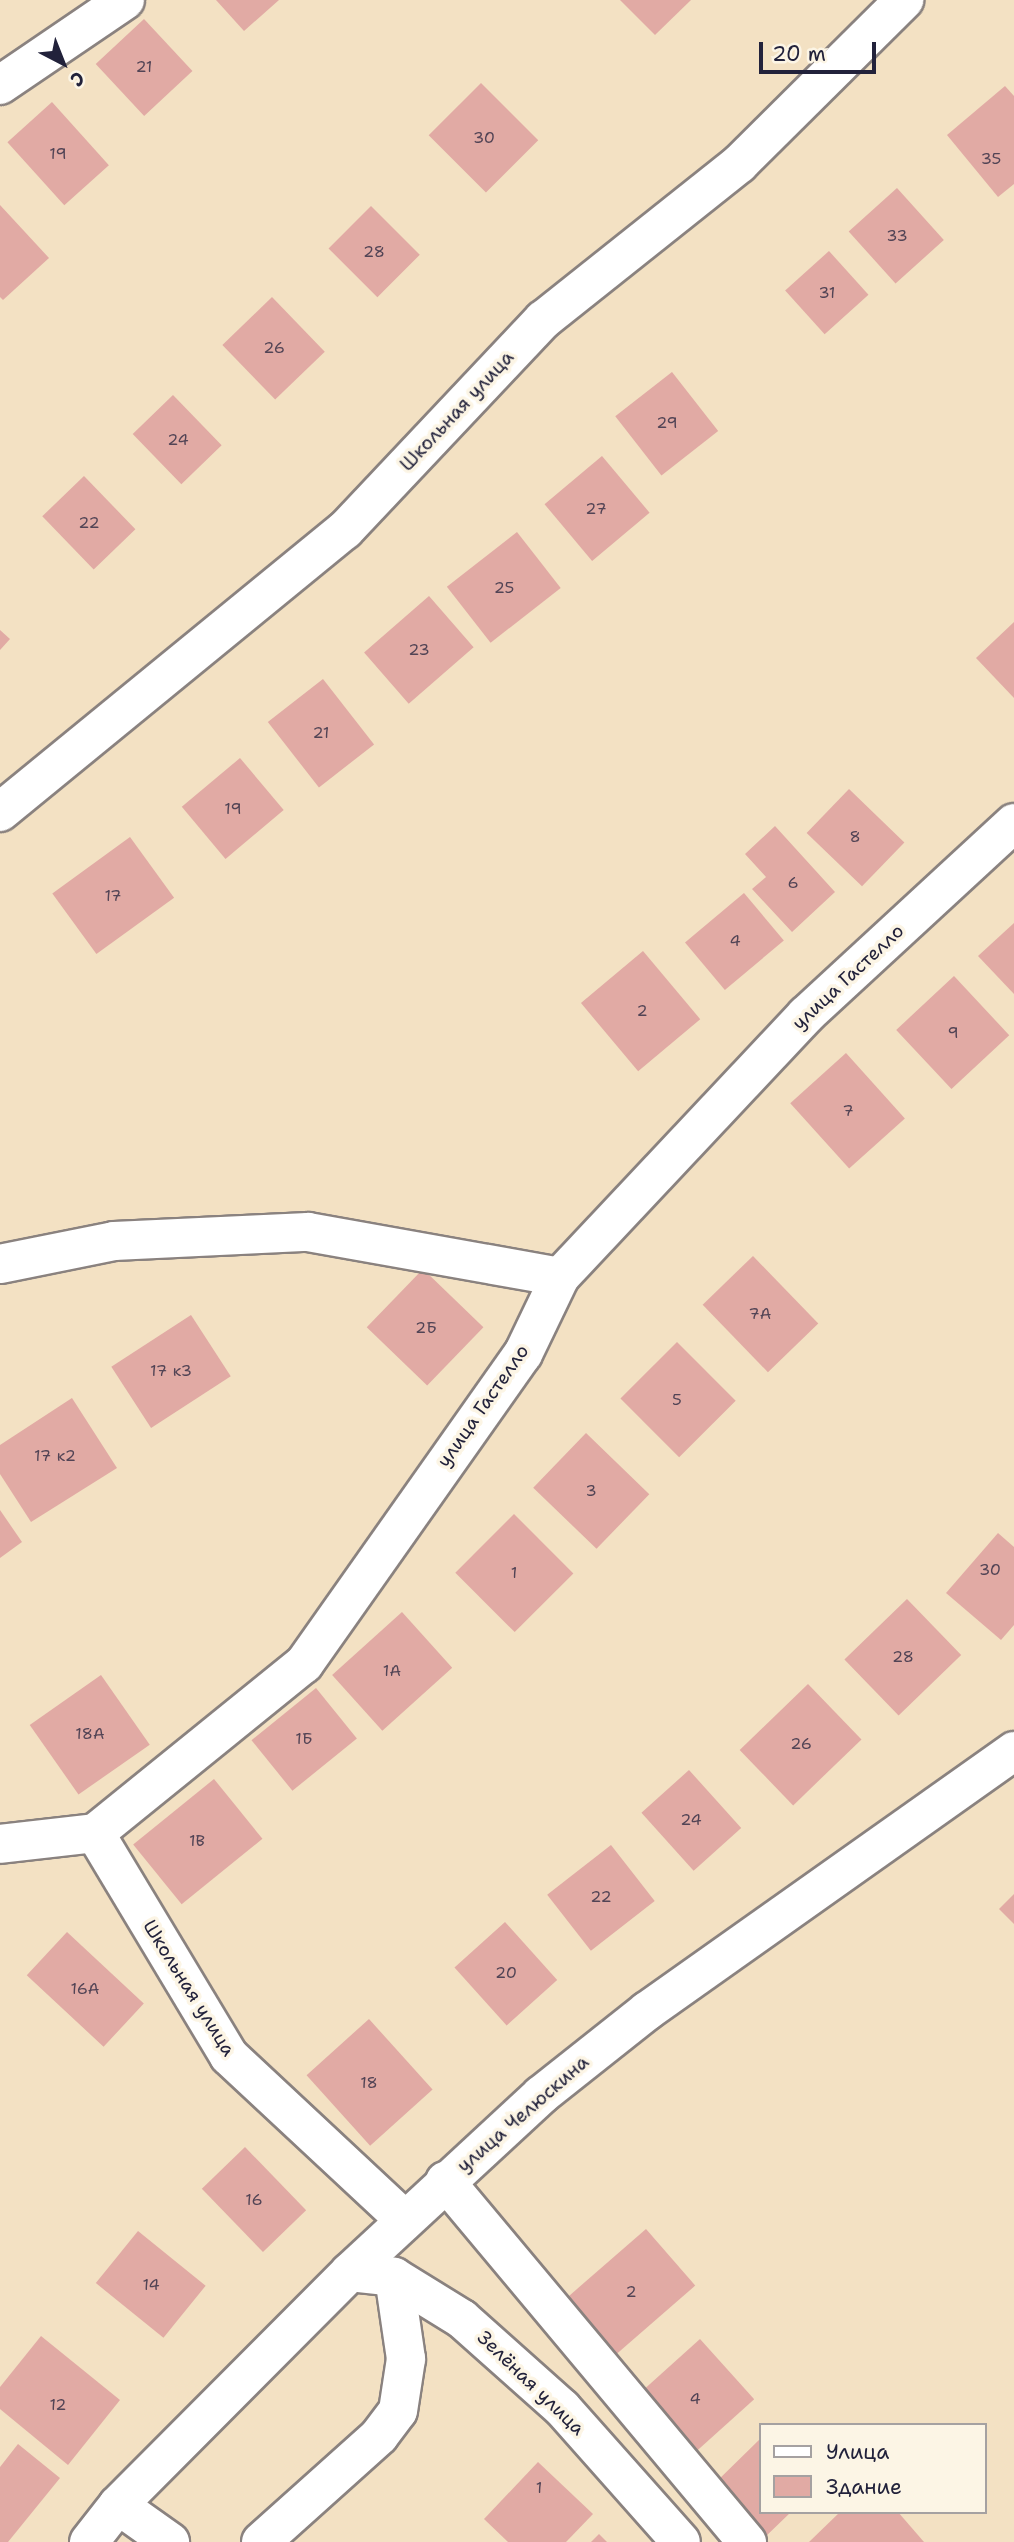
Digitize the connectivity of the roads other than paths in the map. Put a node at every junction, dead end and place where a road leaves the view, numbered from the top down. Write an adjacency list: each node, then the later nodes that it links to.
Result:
1 (125, 0): 3 (street)
2 (904, 0): 4 (street, Школьная улица)
3 (0, 85)
4 (0, 812)
5 (1014, 823): 7 (street, улица Гастелло)
6 (0, 1264): 7 (street)
7 (560, 1278): 9 (street, улица Гастелло)
8 (1014, 1751): 11 (street, улица Челюскина)
9 (95, 1833): 10 (street); 12 (street, Школьная улица)
10 (0, 1844)
11 (445, 2181): 12 (street, улица Челюскина); 20 (street)
12 (405, 2220): 13 (street, улица Челюскина)
13 (350, 2272): 14 (street, Зелёная улица); 15 (street, улица Челюскина)
14 (394, 2277): 18 (street); 19 (street, Зелёная улица)
15 (118, 2505): 16 (street, улица Челюскина); 17 (street)
16 (89, 2542)
17 (170, 2542)
18 (261, 2542)
19 (681, 2542)
20 (747, 2542)

